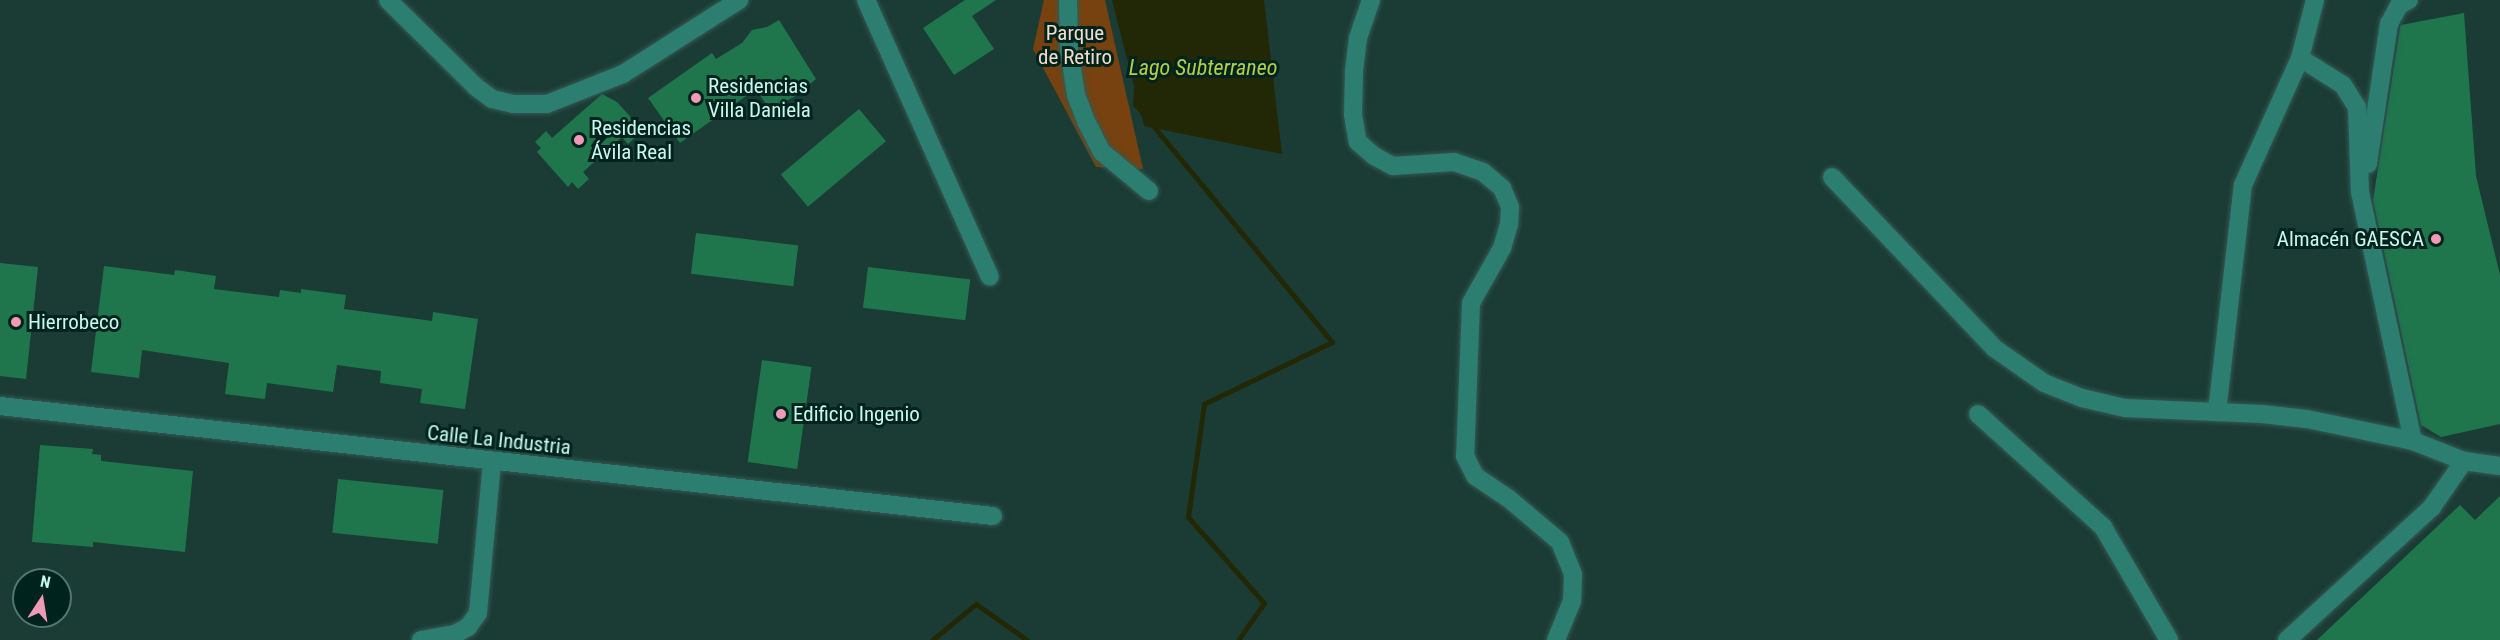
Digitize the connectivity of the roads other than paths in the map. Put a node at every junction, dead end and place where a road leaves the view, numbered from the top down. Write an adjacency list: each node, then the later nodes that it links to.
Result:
1 (388, 0): 2 (street)
2 (739, 0)
3 (866, 0): 12 (street)
4 (1068, 0): 10 (street)
5 (1371, 0): 22 (street)
6 (2315, 0): 8 (street)
7 (2409, 0): 11 (street)
8 (2300, 58): 11 (street); 14 (street)
9 (1832, 177): 14 (street)
10 (1149, 191)
11 (2362, 201): 16 (street)
12 (990, 277)
13 (0, 406): 18 (street, Calle La Industria)
14 (2217, 412): 16 (street)
15 (1978, 414): 23 (street)
16 (2413, 441): 17 (street)
17 (2464, 461): 19 (street); 24 (street)
18 (492, 462): 20 (street, Calle La Industria); 21 (street)
19 (2500, 466)
20 (993, 516)
21 (422, 640)
22 (1556, 640)
23 (2169, 640)
24 (2287, 640)

